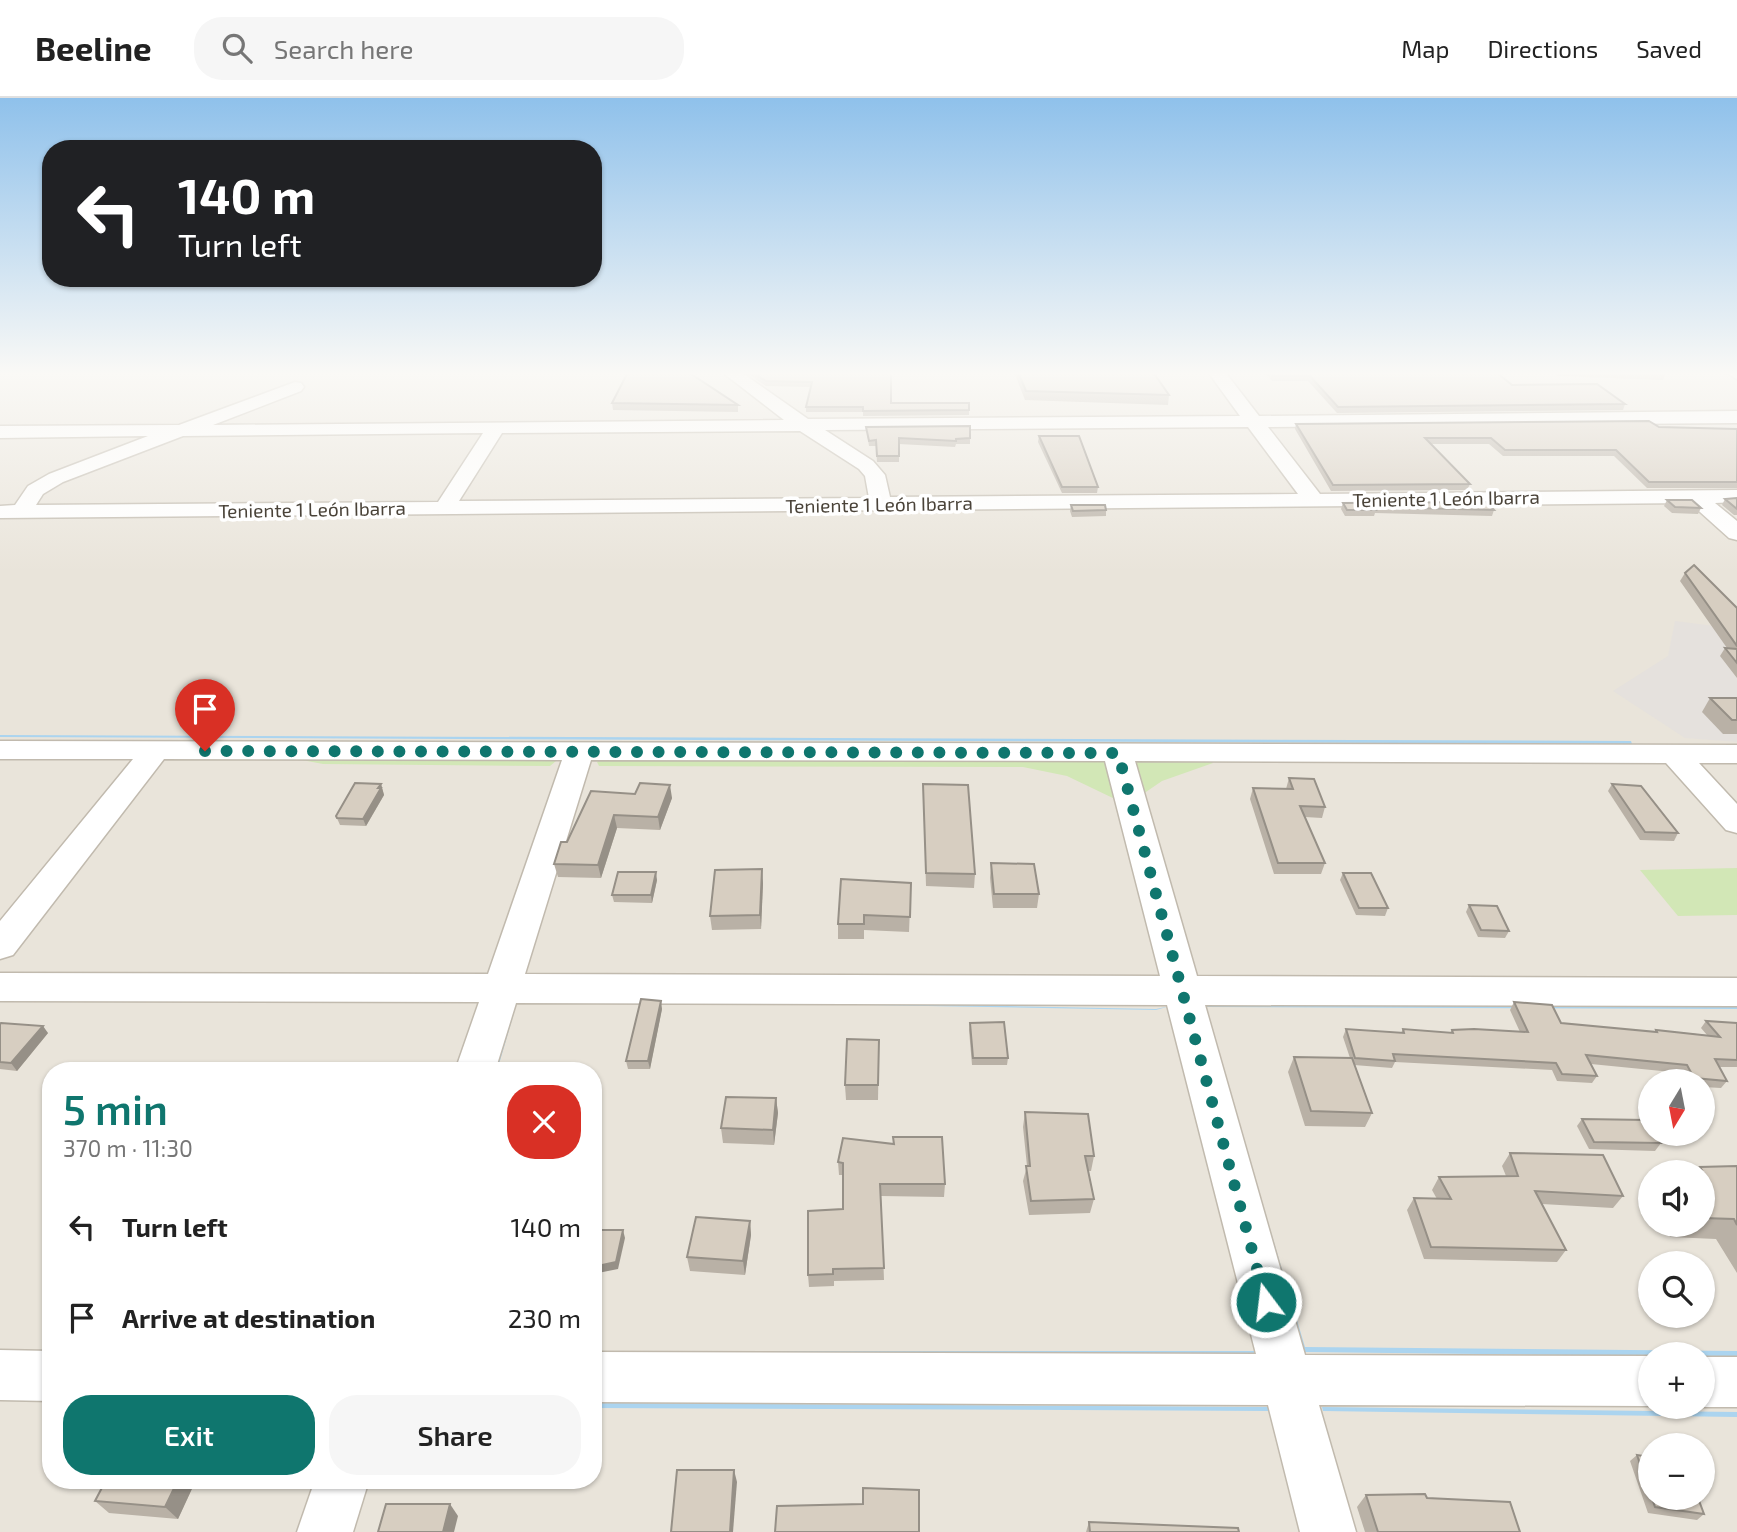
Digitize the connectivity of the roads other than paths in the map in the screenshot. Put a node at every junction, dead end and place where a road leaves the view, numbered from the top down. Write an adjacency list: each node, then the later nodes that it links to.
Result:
1 (154, 439): 10 (street)
2 (489, 439): 9 (street)
3 (825, 439): 8 (street)
4 (1265, 439): 7 (street)
5 (1695, 496): 6 (street, Teniente 1 León Ibarra); 7 (street, Teniente 1 León Ibarra); 11 (street)
6 (1737, 496)
7 (1314, 500): 8 (street, Teniente 1 León Ibarra)
8 (881, 503): 9 (street, Teniente 1 León Ibarra)
9 (444, 508): 10 (street, Teniente 1 León Ibarra)
10 (10, 512)
11 (1737, 533)
12 (0, 750): 13 (street)
13 (156, 751): 14 (street); 19 (street)
14 (579, 752): 15 (street); 21 (street)
15 (1118, 753): 17 (street); 22 (street)
16 (1737, 754): 17 (street)
17 (1675, 755): 18 (street)
18 (1737, 823)
19 (0, 946)
20 (0, 987): 21 (street)
21 (502, 988): 22 (street); 24 (street)
22 (1181, 990): 23 (street); 28 (street)
23 (1737, 992)
24 (478, 1062)
25 (0, 1376): 26 (street)
26 (42, 1376)
27 (602, 1377): 28 (street)
28 (1287, 1380): 29 (street); 34 (street)
29 (1638, 1381)
30 (1715, 1382): 31 (street)
31 (1737, 1382)
32 (339, 1489): 33 (street)
33 (325, 1532)
34 (1328, 1532)

